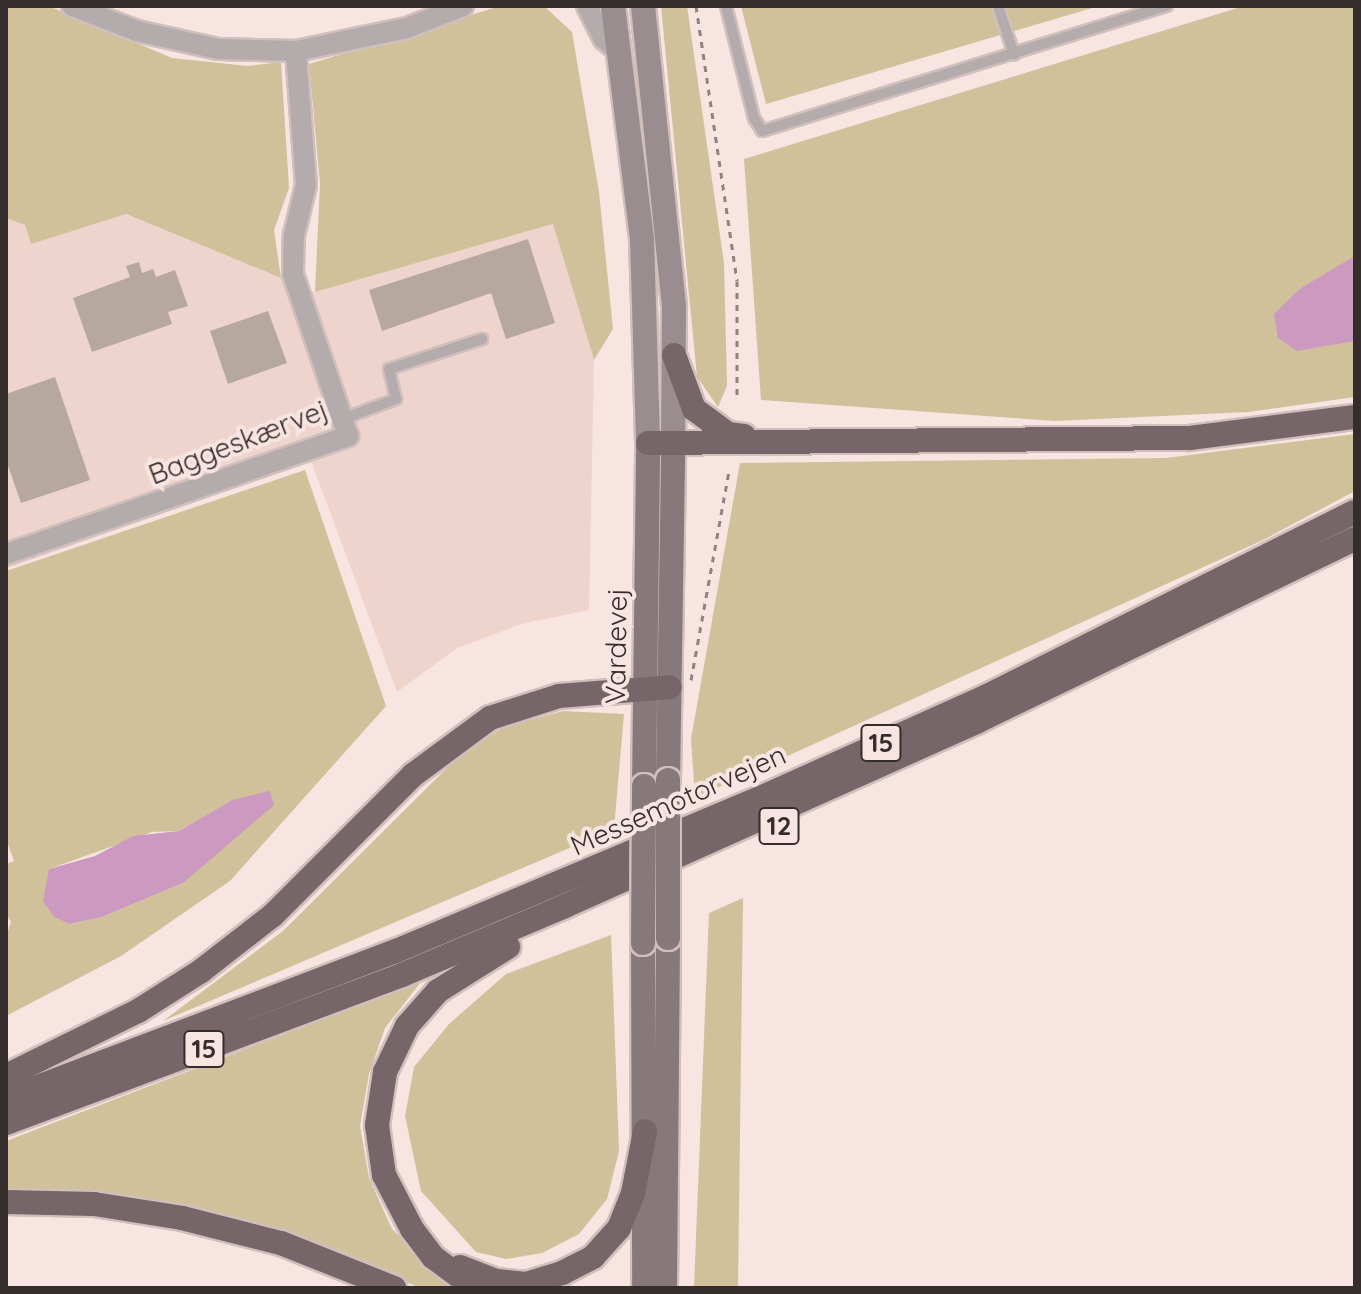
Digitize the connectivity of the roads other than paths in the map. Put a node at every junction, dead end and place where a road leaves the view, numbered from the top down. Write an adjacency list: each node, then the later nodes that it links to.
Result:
1 (72, 6): 9 (street)
2 (587, 6): 10 (street)
3 (613, 6): 10 (street, Vardevej)
4 (643, 6): 13 (street, Vardevej)
5 (726, 6): 11 (lane)
6 (998, 6): 11 (lane)
7 (1167, 6): 11 (lane)
8 (456, 7): 9 (street)
9 (296, 51): 15 (street, Baggeskærvej)
10 (620, 53): 16 (street, Vardevej)
11 (1014, 54)
12 (482, 339): 15 (lane)
13 (674, 355): 17 (highway); 18 (street, Vardevej)
14 (1355, 417): 17 (highway)
15 (343, 419): 21 (street, Baggeskærvej)
16 (648, 443): 18 (highway); 23 (main road, Vardevej)
17 (794, 443): 18 (highway)
18 (673, 444): 22 (main road, Vardevej)
19 (1355, 512): 25 (highway, Messemotorvejen / 15)
20 (1355, 542): 26 (highway, Messemotorvejen / 15); 29 (highway, 12)
21 (6, 554)
22 (680, 687): 23 (highway); 33 (main road, Vardevej, bridge)
23 (645, 689): 24 (highway); 27 (main road, Vardevej, bridge)
24 (6, 1076)
25 (6, 1099)
26 (6, 1123)
27 (645, 1131): 29 (highway); 32 (main road, Vardevej)
28 (6, 1202): 30 (highway)
29 (412, 1229): 31 (highway, 12)
30 (394, 1288)
31 (475, 1288)
32 (644, 1288)
33 (665, 1288)

